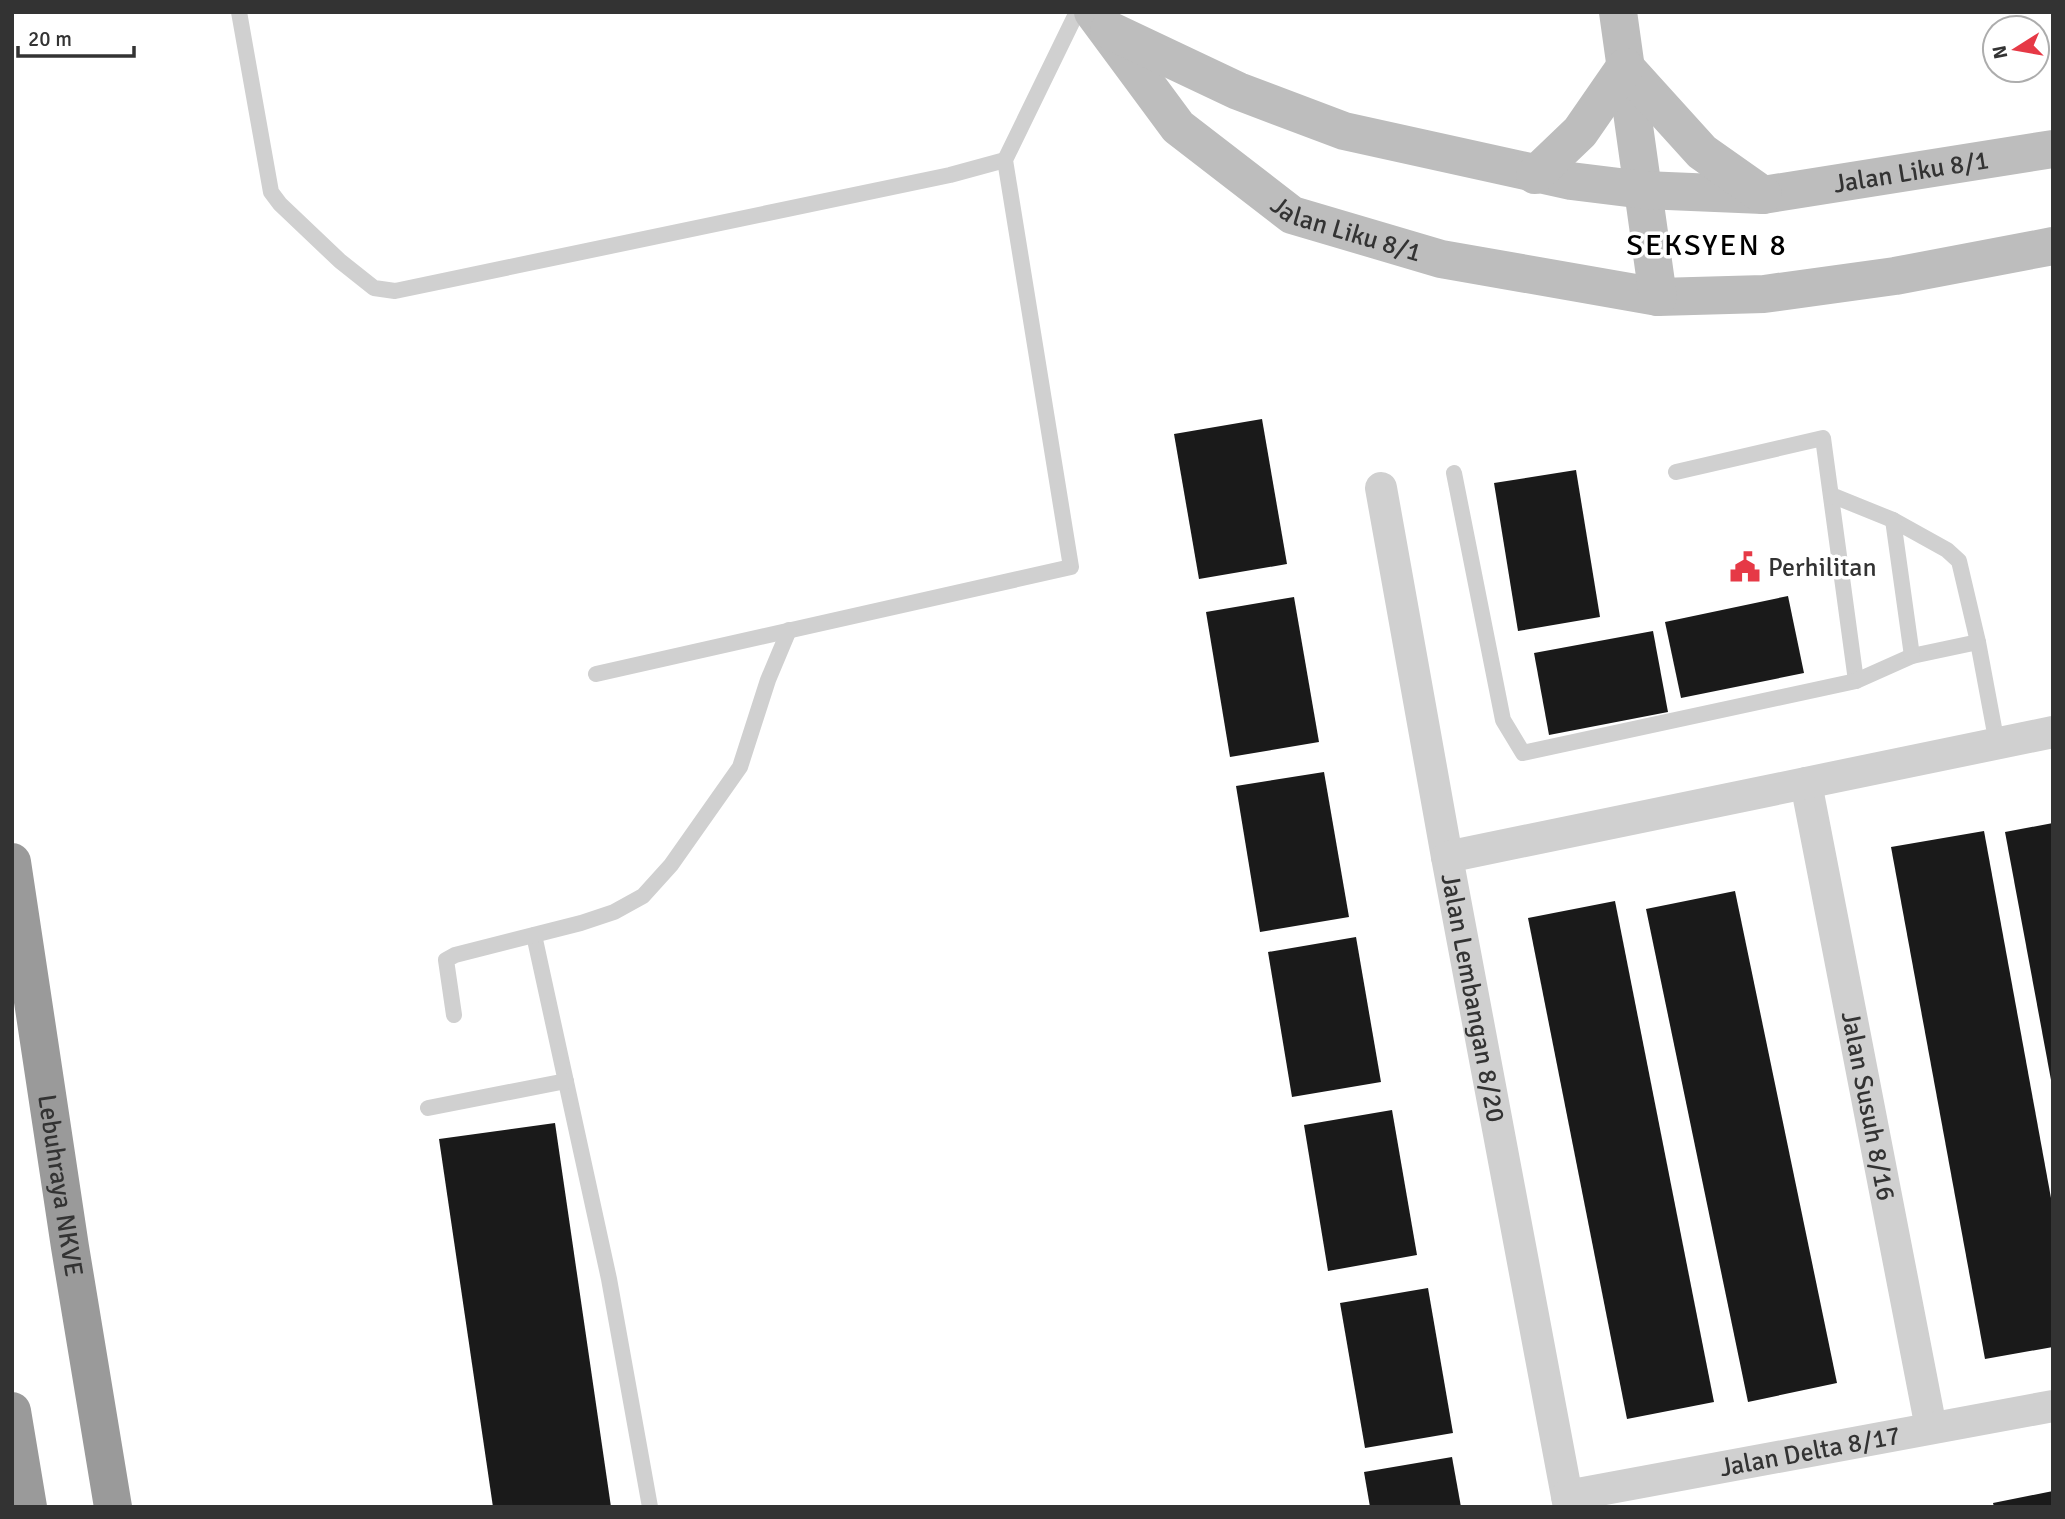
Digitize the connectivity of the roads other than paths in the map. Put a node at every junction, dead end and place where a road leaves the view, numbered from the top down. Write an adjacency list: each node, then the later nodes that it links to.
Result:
1 (239, 12): 6 (lane)
2 (1618, 12): 4 (street)
3 (1093, 18): 6 (lane); 7 (street, Jalan Liku 8/1); 11 (street, Jalan Liku 8/1)
4 (1625, 67): 7 (street); 8 (street); 9 (street)
5 (2053, 149): 9 (street, Jalan Liku 8/1)
6 (1005, 160): 17 (lane)
7 (1535, 175): 8 (street, Jalan Liku 8/1)
8 (1644, 190): 9 (street, Jalan Liku 8/1); 11 (street)
9 (1763, 195)
10 (2053, 246): 11 (street, Jalan Liku 8/1)
11 (1658, 297)
12 (1676, 472): 15 (lane)
13 (1454, 473): 21 (lane)
14 (1381, 488): 25 (street, Jalan Lembangan 8/20)
15 (1830, 495): 16 (lane); 21 (lane)
16 (1893, 520): 18 (lane); 19 (lane)
17 (789, 630): 20 (lane); 27 (lane)
18 (1978, 642): 19 (lane); 23 (lane)
19 (1912, 656): 21 (lane)
20 (596, 674)
21 (1856, 681)
22 (2053, 732): 23 (street)
23 (1997, 744): 24 (street)
24 (1806, 783): 25 (street); 33 (street, Jalan Susuh 8/16)
25 (1447, 857): 34 (street, Jalan Lembangan 8/20)
26 (12, 863): 36 (highway, Lebuhraya NKVE)
27 (534, 935): 28 (lane); 29 (lane)
28 (454, 1015)
29 (566, 1081): 30 (lane); 37 (lane)
30 (428, 1108)
31 (2053, 1406): 33 (street, Jalan Delta 8/17)
32 (12, 1410): 35 (highway)
33 (1931, 1429): 34 (street, Jalan Delta 8/17)
34 (1568, 1501)
35 (28, 1507)
36 (113, 1507)
37 (650, 1507)

